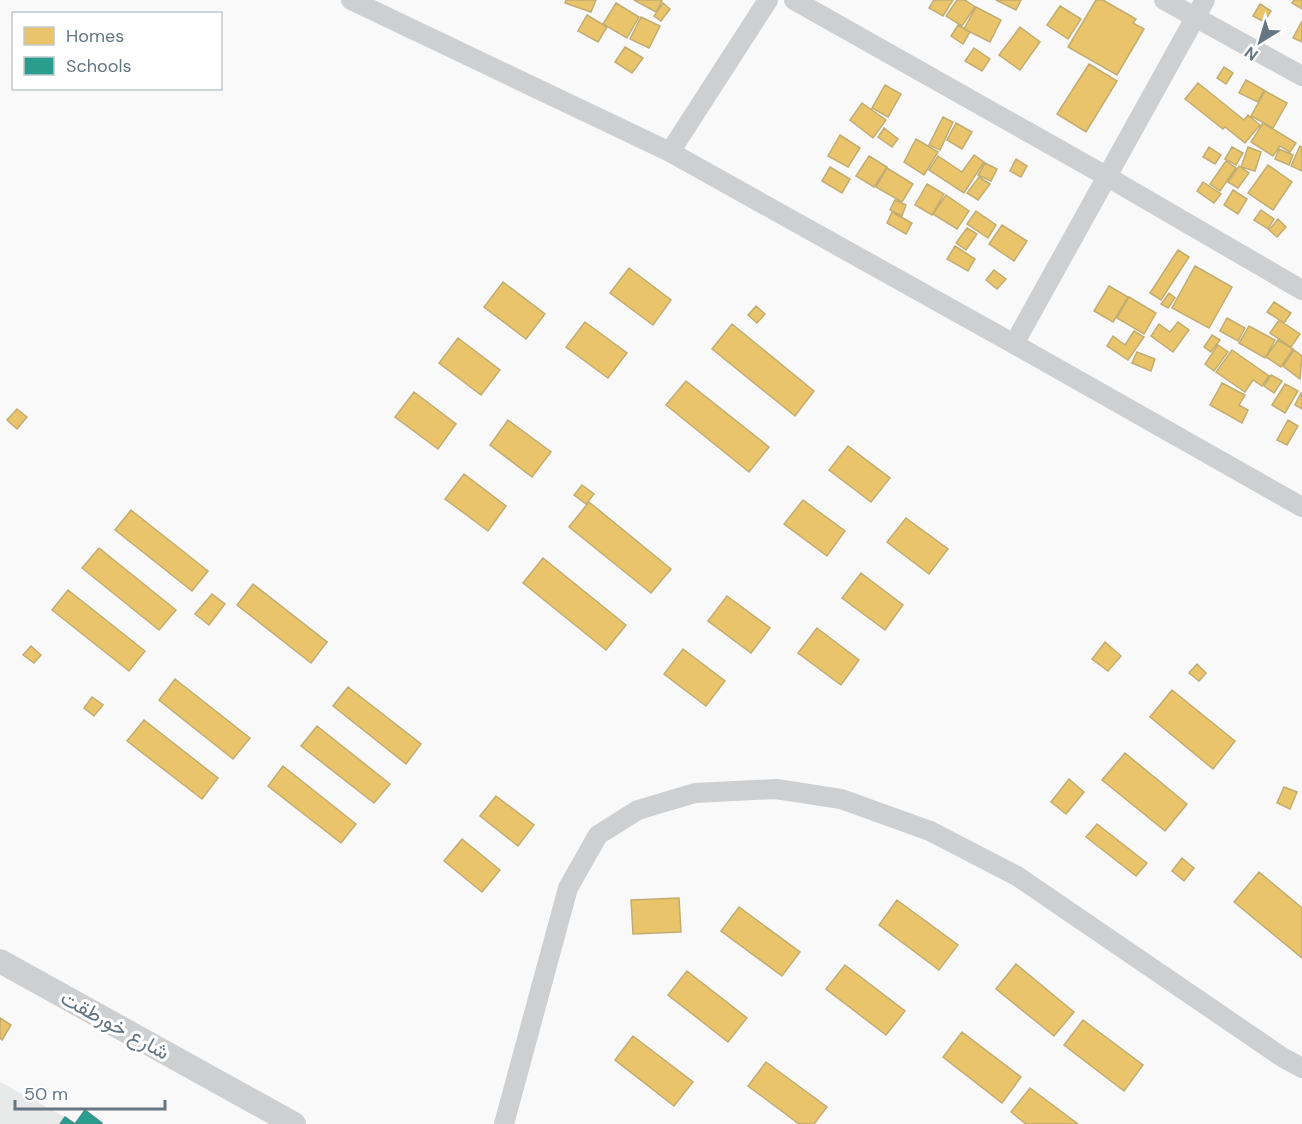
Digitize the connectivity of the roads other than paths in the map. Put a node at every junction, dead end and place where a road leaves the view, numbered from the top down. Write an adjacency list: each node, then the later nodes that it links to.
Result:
1 (768, 0): 8 (street)
2 (794, 0): 9 (street)
3 (1164, 0): 6 (street)
4 (1205, 0): 6 (street)
5 (357, 2): 8 (street)
6 (1196, 18): 7 (street); 9 (street)
7 (1302, 76)
8 (670, 152): 11 (street)
9 (1106, 176): 10 (street); 11 (street)
10 (1302, 290)
11 (1014, 344): 12 (street)
12 (1302, 507)
13 (0, 961): 15 (street, شارع خورطقت)
14 (1302, 1068): 16 (street)
15 (294, 1124)
16 (504, 1124)

